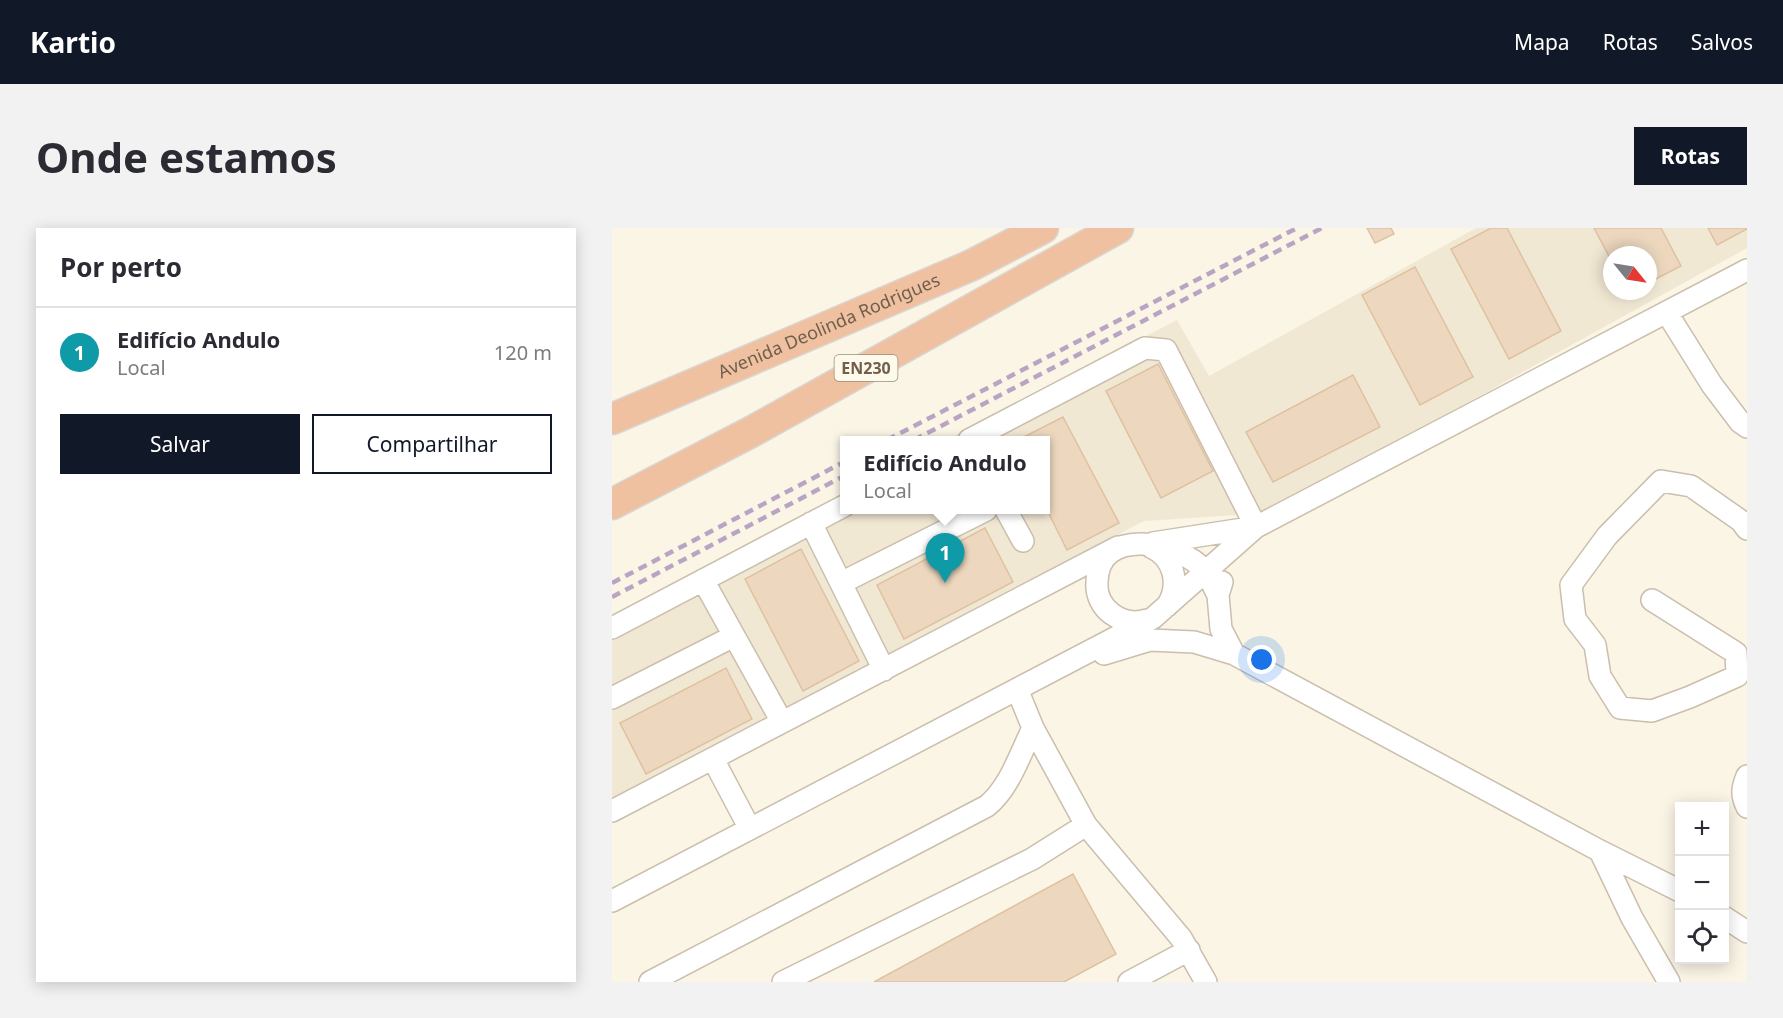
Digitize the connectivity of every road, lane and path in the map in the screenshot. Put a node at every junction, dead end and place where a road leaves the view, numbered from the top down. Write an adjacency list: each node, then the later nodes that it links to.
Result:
1 (1025, 228): 4 (street)
2 (1042, 228): 4 (highway, Avenida Deolinda Rodrigues)
3 (1119, 228): 10 (highway, EN230)
4 (972, 266): 7 (highway, Avenida Deolinda Rodrigues)
5 (1747, 270): 6 (street)
6 (1667, 313): 8 (street); 15 (street)
7 (612, 419)
8 (1747, 427)
9 (979, 436): 15 (street)
10 (612, 504)
11 (840, 508): 14 (street)
12 (978, 514): 22 (street)
13 (1008, 514): 17 (street)
14 (811, 523): 21 (street); 22 (street)
15 (1256, 526): 18 (street); 20 (street); 23 (street)
16 (1747, 529): 24 (street)
17 (1023, 541)
18 (1145, 544): 19 (street); 20 (street); 25 (street)
19 (1118, 547): 25 (street); 30 (street)
20 (1205, 571): 23 (street); 25 (street)
21 (704, 580): 26 (street); 27 (street)
22 (841, 583): 30 (street)
23 (1218, 595): 28 (street)
24 (1652, 600)
25 (1159, 614): 29 (street)
26 (612, 628)
27 (734, 636): 32 (street); 33 (street)
28 (1234, 654): 29 (street); 41 (street)
29 (1061, 666): 31 (street)
30 (884, 670): 33 (street)
31 (1017, 689): 34 (street); 40 (street)
32 (612, 698)
33 (782, 723): 35 (street)
34 (1033, 728): 39 (street); 47 (street)
35 (713, 759): 38 (street); 40 (street)
36 (1747, 776): 37 (street)
37 (1747, 807)
38 (612, 812)
39 (1086, 825): 46 (street); 48 (street)
40 (750, 829): 43 (street)
41 (1600, 851): 42 (street); 51 (street)
42 (1675, 888)
43 (612, 901)
44 (1729, 920): 45 (street)
45 (1747, 932)
46 (1189, 950): 49 (street); 50 (street)
47 (650, 982)
48 (783, 982)
49 (1129, 982)
50 (1206, 982)
51 (1670, 982)

